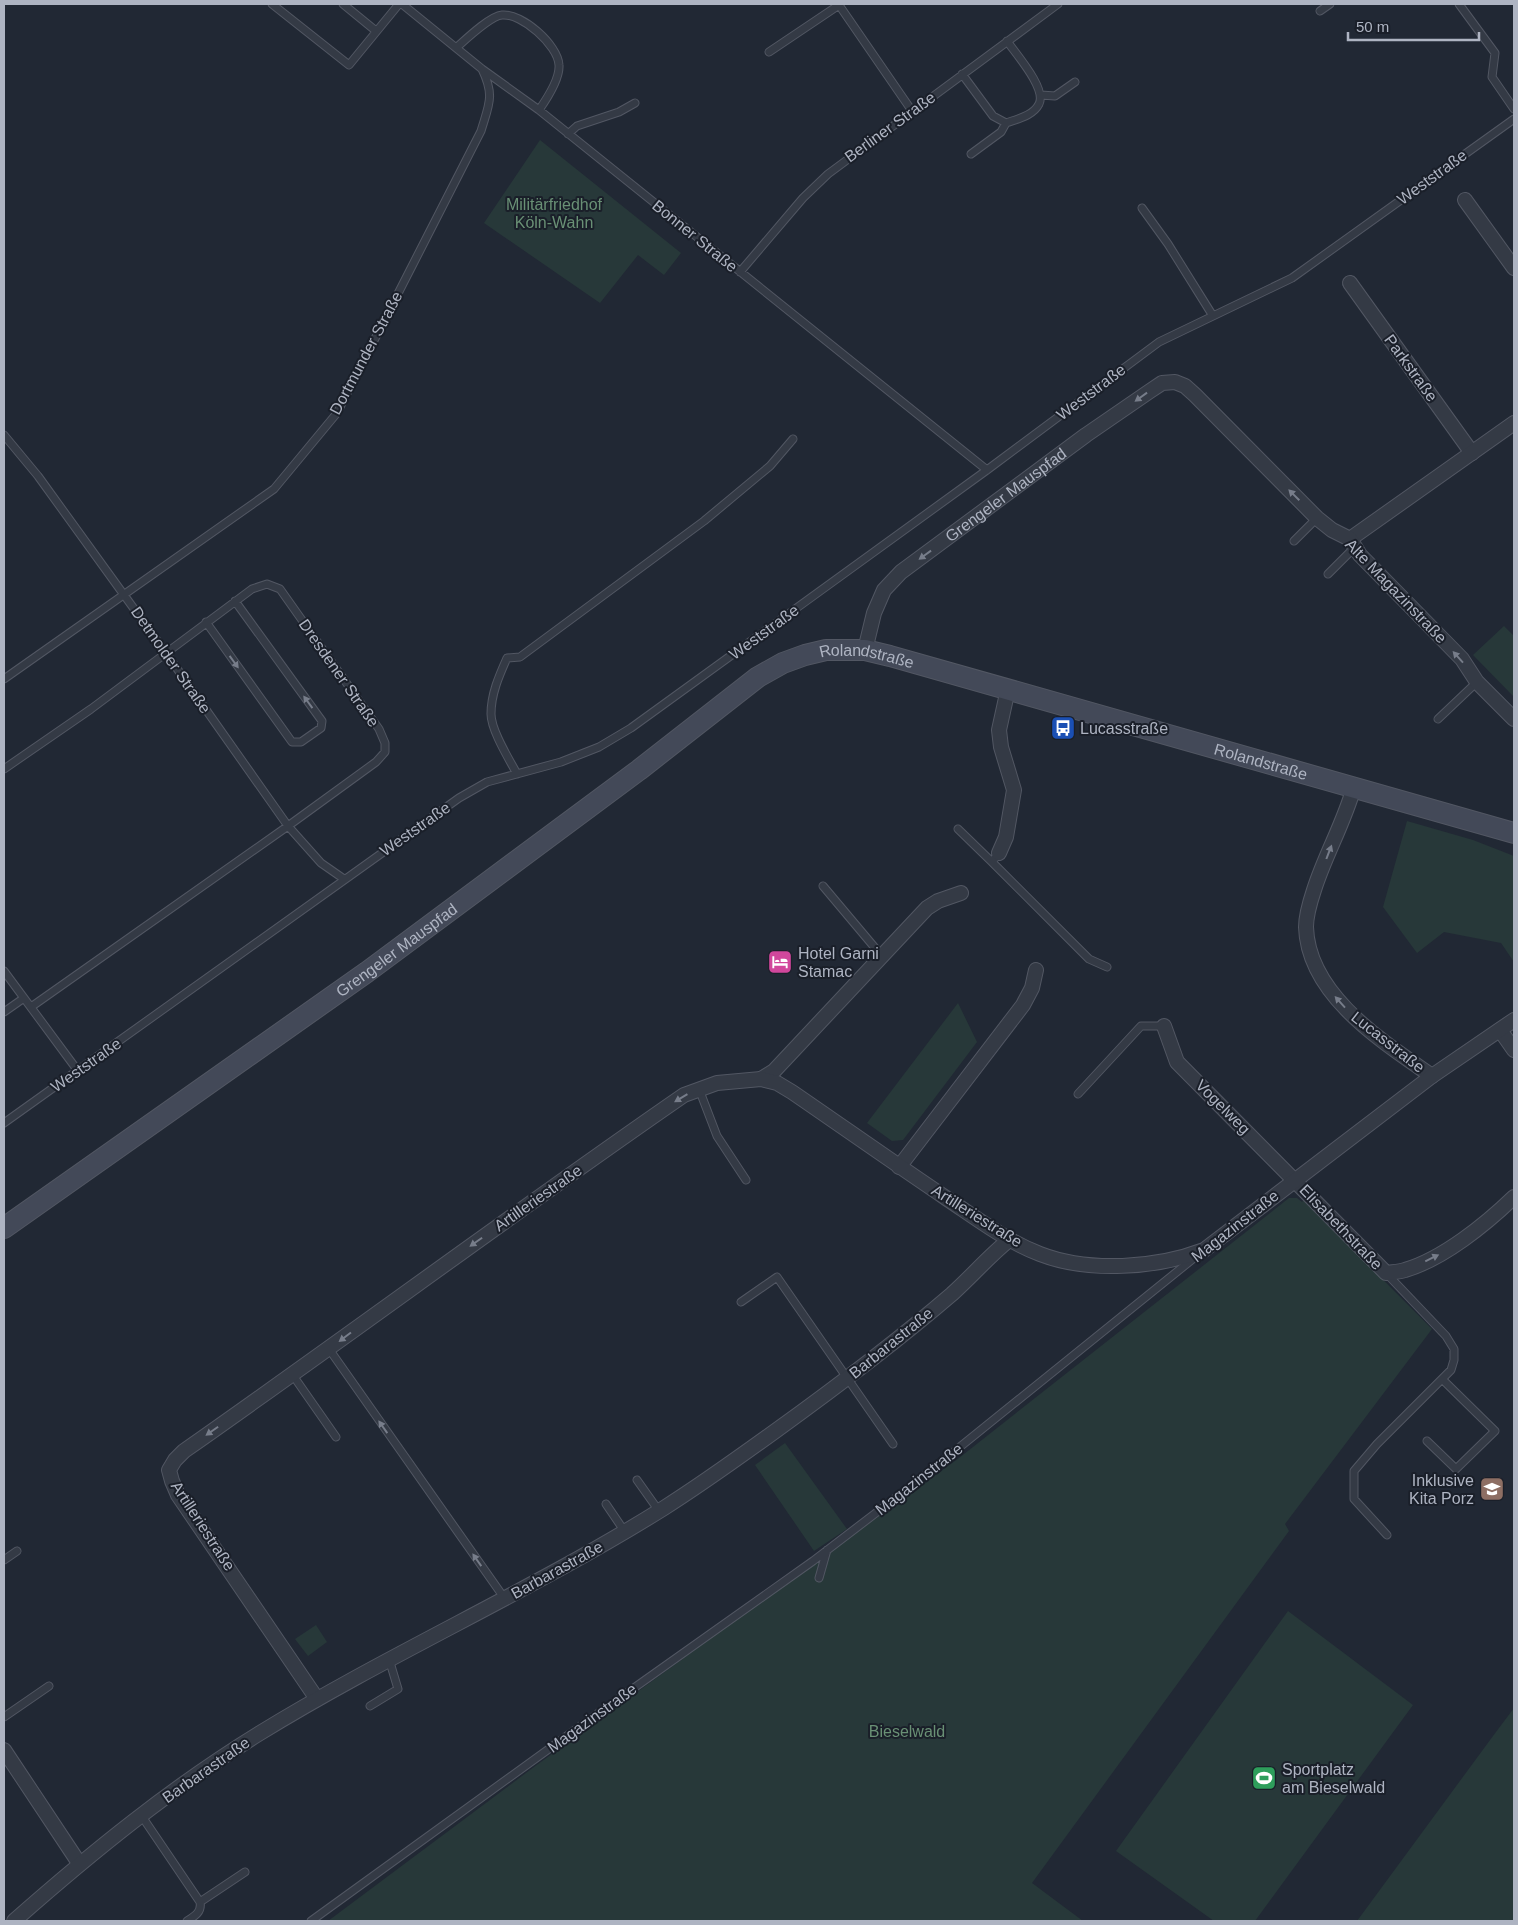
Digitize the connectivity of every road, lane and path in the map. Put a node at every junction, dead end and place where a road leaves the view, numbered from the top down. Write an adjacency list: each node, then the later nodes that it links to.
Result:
1 (272, 4): 9 (lane)
2 (343, 4): 9 (lane)
3 (401, 4): 9 (lane); 11 (lane, Bonner Straße)
4 (840, 4): 12 (lane); 20 (lane)
5 (1058, 4): 10 (lane, Berliner Straße)
6 (1330, 4): 8 (lane)
7 (1459, 4): 18 (lane)
8 (1320, 11)
9 (376, 31)
10 (1007, 41): 14 (lane, Berliner Straße); 16 (lane)
11 (456, 48): 13 (lane, Bonner Straße); 19 (lane)
12 (769, 52)
13 (482, 69): 19 (lane, Bonner Straße); 41 (lane, Dortmunder Straße)
14 (962, 74): 20 (lane, Berliner Straße); 22 (lane)
15 (1075, 82): 16 (lane)
16 (1041, 94): 22 (lane)
17 (635, 102): 23 (lane)
18 (1514, 108)
19 (539, 110): 23 (lane, Bonner Straße)
20 (912, 112): 28 (lane, Berliner Straße)
21 (1514, 119): 30 (lane, Weststraße)
22 (1006, 123): 24 (lane)
23 (568, 134): 28 (lane, Bonner Straße)
24 (971, 154)
25 (1465, 200): 27 (street)
26 (1142, 208): 30 (lane)
27 (1514, 268)
28 (740, 272): 36 (lane, Bonner Straße)
29 (1350, 283): 35 (street, Parkstraße)
30 (1213, 316): 36 (lane, Weststraße)
31 (1185, 386): 37 (street, Alte Magazinstraße, one-way to 31); 44 (street, Grengeler Mauspfad, one-way to 44)
32 (1514, 423): 35 (street)
33 (4, 436): 41 (lane, Detmolder Straße)
34 (793, 439): 53 (lane)
35 (1472, 453): 39 (street)
36 (987, 470): 53 (lane, Weststraße)
37 (1317, 518): 38 (lane); 39 (street, Alte Magazinstraße)
38 (1294, 541)
39 (1352, 544): 40 (lane); 48 (street, Alte Magazinstraße, one-way to 39)
40 (1328, 574)
41 (123, 594): 45 (lane, Detmolder Straße); 47 (lane, Dortmunder Straße)
42 (235, 601): 43 (lane, Dresdener Straße); 43 (lane, one-way to 42); 55 (lane, Dresdener Straße)
43 (206, 622): 45 (lane, Dresdener Straße)
44 (866, 650): 46 (main road, Rolandstraße); 49 (main road, Rolandstraße)
45 (166, 653): 52 (lane, Dresdener Straße); 55 (lane, Detmolder Straße)
46 (783, 663): 83 (main road, Grengeler Mauspfad)
47 (4, 679)
48 (1477, 682): 50 (lane); 51 (street, Alte Magazinstraße)
49 (1008, 689): 54 (main road, Rolandstraße); 58 (street)
50 (1438, 719)
51 (1514, 719)
52 (4, 769)
53 (517, 774): 59 (lane, Weststraße)
54 (1354, 787): 57 (main road, Rolandstraße); 74 (street, Lucasstraße, one-way to 54)
55 (288, 826): 59 (lane, Detmolder Straße); 67 (lane, Dresdener Straße)
56 (958, 829): 58 (lane)
57 (1514, 833)
58 (995, 857): 63 (lane)
59 (344, 879): 73 (lane, Weststraße)
60 (823, 886): 62 (lane)
61 (961, 893): 62 (street)
62 (881, 956): 75 (street)
63 (1107, 968)
64 (1036, 970): 79 (street)
65 (4, 971): 66 (lane)
66 (24, 998): 67 (lane); 68 (lane)
67 (31, 1007): 73 (lane)
68 (4, 1012)
69 (1514, 1020): 71 (street, Magazinstraße)
70 (1164, 1026): 77 (lane); 81 (street, Vogelweg)
71 (1500, 1030): 72 (street); 74 (street, Magazinstraße)
72 (1514, 1050)
73 (78, 1071): 78 (lane, Weststraße)
74 (1432, 1076): 81 (street, Magazinstraße)
75 (761, 1079): 76 (street, Artilleriestraße); 79 (street, Artilleriestraße)
76 (699, 1089): 80 (lane); 88 (street, Artilleriestraße, one-way to 88)
77 (1078, 1094)
78 (4, 1123)
79 (900, 1167): 84 (street, Artilleriestraße)
80 (746, 1180)
81 (1295, 1180): 85 (street, Magazinstraße); 86 (street, Elisabethstraße)
82 (1514, 1197): 86 (street, Elisabethstraße, one-way to 82)
83 (4, 1228)
84 (1009, 1240): 85 (street, Artilleriestraße); 90 (street, Barbarastraße)
85 (1204, 1250): 100 (lane, Magazinstraße)
86 (1386, 1273): 91 (lane)
87 (741, 1302): 90 (lane)
88 (329, 1349): 89 (street, Artilleriestraße); 104 (lane, one-way to 88)
89 (292, 1374): 92 (lane); 107 (street, Artilleriestraße, one-way to 107)
90 (847, 1379): 94 (lane); 97 (street, Barbarastraße)
91 (1442, 1379): 93 (lane); 99 (lane)
92 (336, 1437)
93 (1428, 1441)
94 (893, 1444)
95 (637, 1480): 97 (lane)
96 (606, 1504): 98 (lane)
97 (659, 1511): 98 (street, Barbarastraße)
98 (625, 1532): 104 (street, Barbarastraße)
99 (1387, 1535)
100 (827, 1550): 103 (lane); 117 (lane, Magazinstraße)
101 (17, 1551): 102 (lane)
102 (4, 1560)
103 (819, 1578)
104 (505, 1599): 105 (street, Barbarastraße)
105 (389, 1659): 107 (street, Barbarastraße); 108 (lane)
106 (49, 1686): 109 (lane)
107 (317, 1699): 111 (street, Barbarastraße)
108 (370, 1706)
109 (4, 1717)
110 (4, 1750): 112 (street)
111 (141, 1815): 112 (street, Barbarastraße); 114 (lane)
112 (80, 1863): 115 (street, Barbarastraße)
113 (245, 1872): 114 (lane)
114 (200, 1902): 116 (lane)
115 (14, 1921)
116 (187, 1921)
117 (311, 1921)

